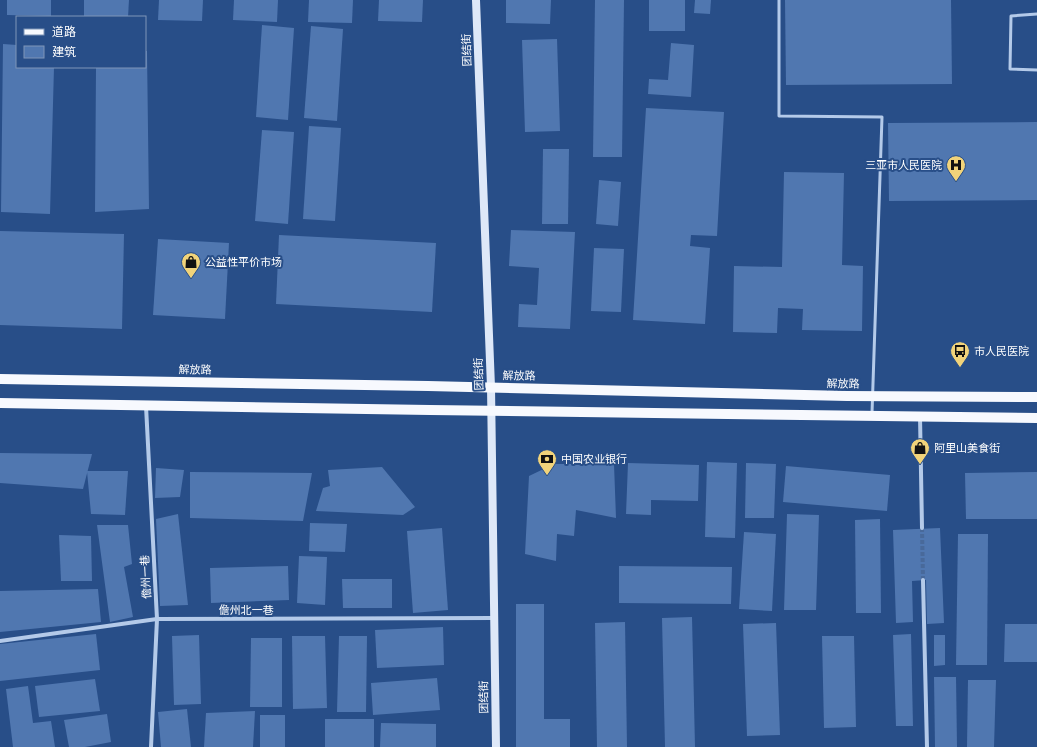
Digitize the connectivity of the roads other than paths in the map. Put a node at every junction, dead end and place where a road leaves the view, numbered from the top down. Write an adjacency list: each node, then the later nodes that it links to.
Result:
1 (476, 0): 6 (street, 团结街)
2 (779, 0): 7 (lane)
3 (1037, 14): 4 (lane)
4 (1037, 70)
5 (0, 379): 6 (main road, 解放路)
6 (491, 388): 7 (main road, 解放路); 11 (street, 团结街)
7 (873, 396): 8 (main road, 解放路); 12 (lane)
8 (1037, 397)
9 (0, 403): 10 (main road)
10 (146, 406): 11 (main road); 18 (street, 儋州一巷)
11 (491, 411): 12 (main road); 17 (street, 团结街)
12 (872, 415): 13 (main road)
13 (920, 416): 14 (main road); 15 (street)
14 (1037, 418)
15 (922, 528)
16 (923, 580): 22 (street)
17 (494, 618): 18 (street, 儋州北一巷); 21 (street, 团结街)
18 (157, 620): 19 (street, 儋州北一巷); 20 (street, 儋州一巷)
19 (0, 641)
20 (151, 747)
21 (496, 747)
22 (927, 747)

